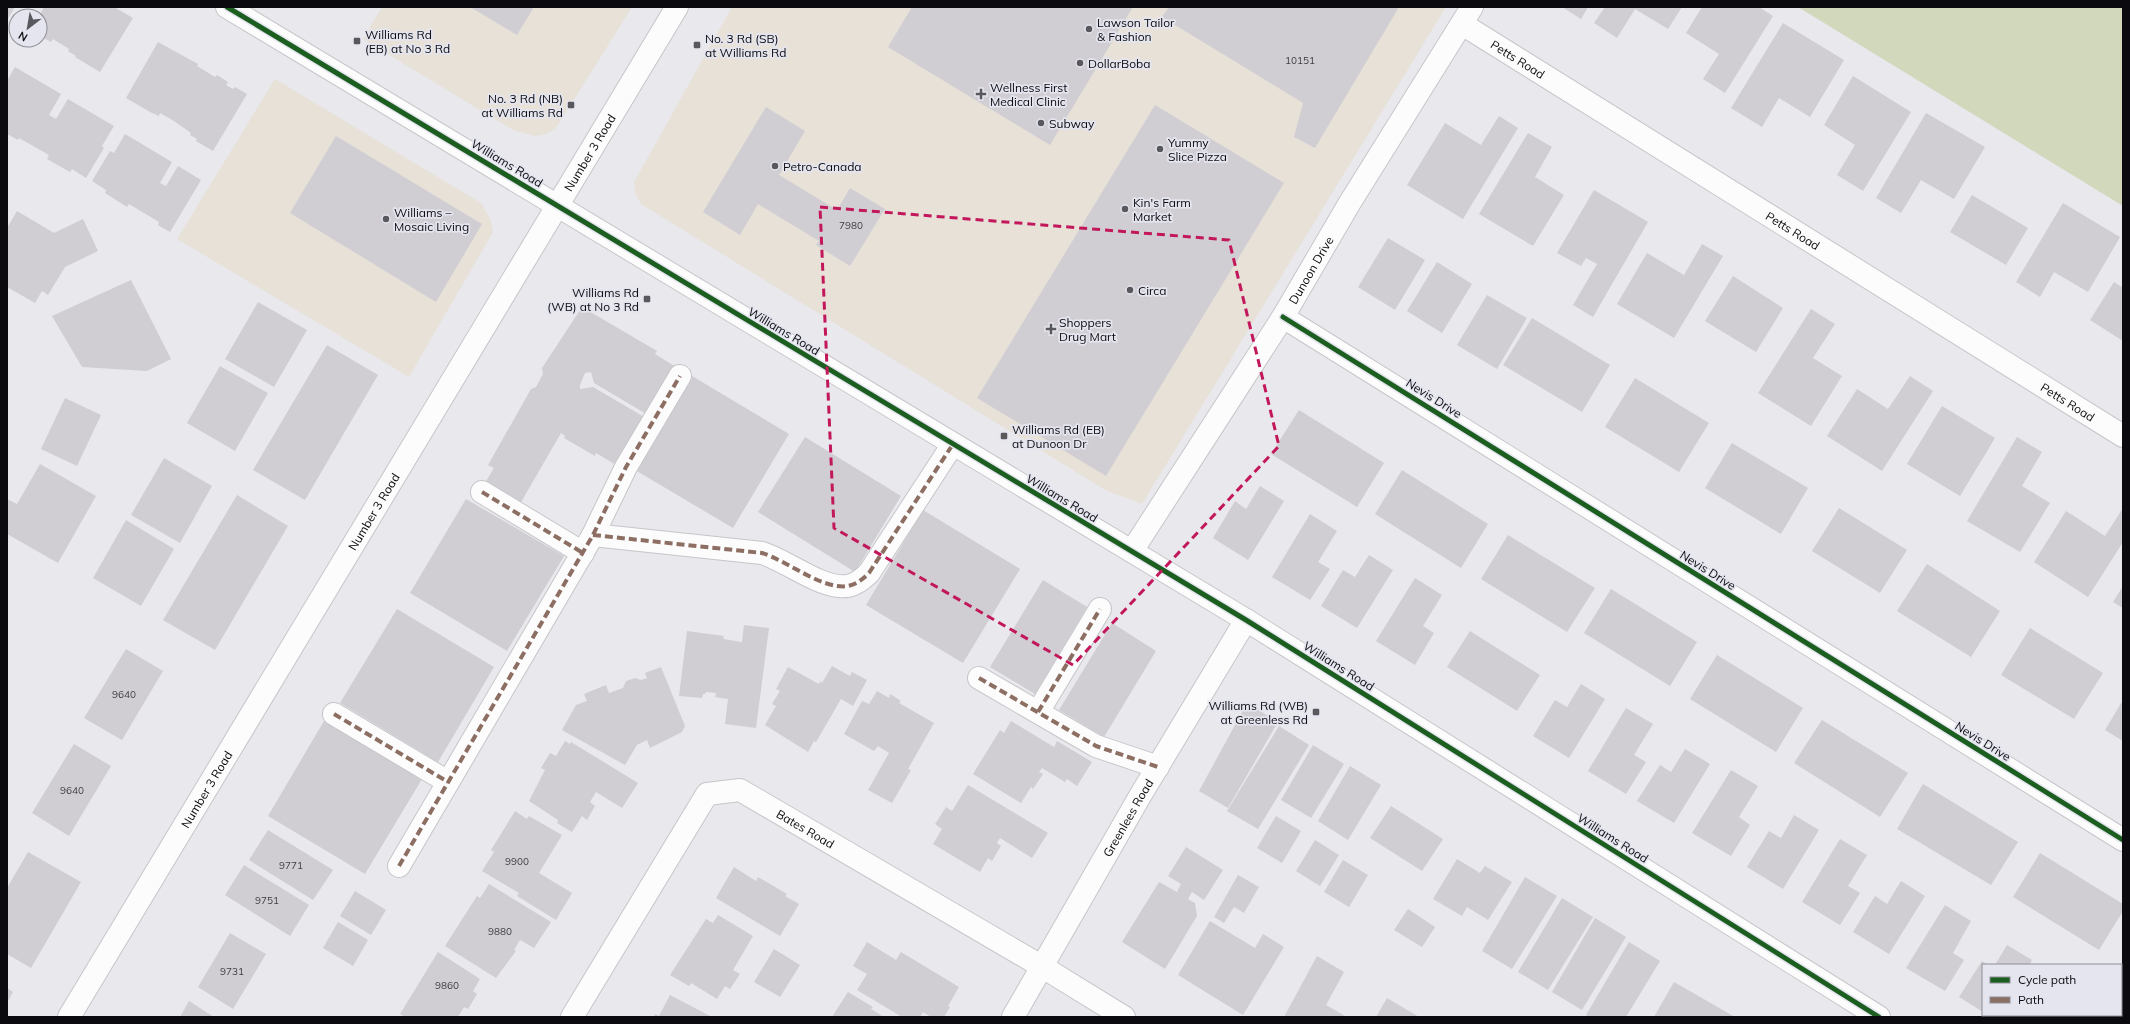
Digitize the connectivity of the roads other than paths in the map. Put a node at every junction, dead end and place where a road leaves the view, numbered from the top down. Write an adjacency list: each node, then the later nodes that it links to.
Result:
1 (227, 7): 4 (street, Williams Road)
2 (677, 7): 4 (street, Number 3 Road)
3 (1467, 16): 5 (street, Dunoon Drive); 7 (street, Petts Road)
4 (559, 206): 8 (street, Williams Road); 22 (street, Number 3 Road)
5 (1283, 317): 11 (street, Dunoon Drive); 19 (street, Nevis Drive)
6 (680, 376): 10 (street)
7 (2123, 436)
8 (953, 444): 10 (street); 11 (street, Williams Road)
9 (482, 492): 10 (street)
10 (588, 544): 18 (street)
11 (1132, 551): 13 (street, Williams Road)
12 (1100, 609): 15 (street)
13 (1246, 620): 17 (street, Greenlees Road); 26 (street, Williams Road)
14 (979, 678): 15 (street)
15 (1038, 712): 17 (street)
16 (334, 714): 18 (street)
17 (1158, 767): 21 (street, Greenlees Road)
18 (448, 782): 20 (street)
19 (2123, 840)
20 (399, 866)
21 (1041, 966): 23 (street, Bates Road); 24 (street, Greenlees Road); 25 (street, Bates Road)
22 (69, 1017)
23 (572, 1017)
24 (1013, 1017)
25 (1124, 1017)
26 (1879, 1017)

